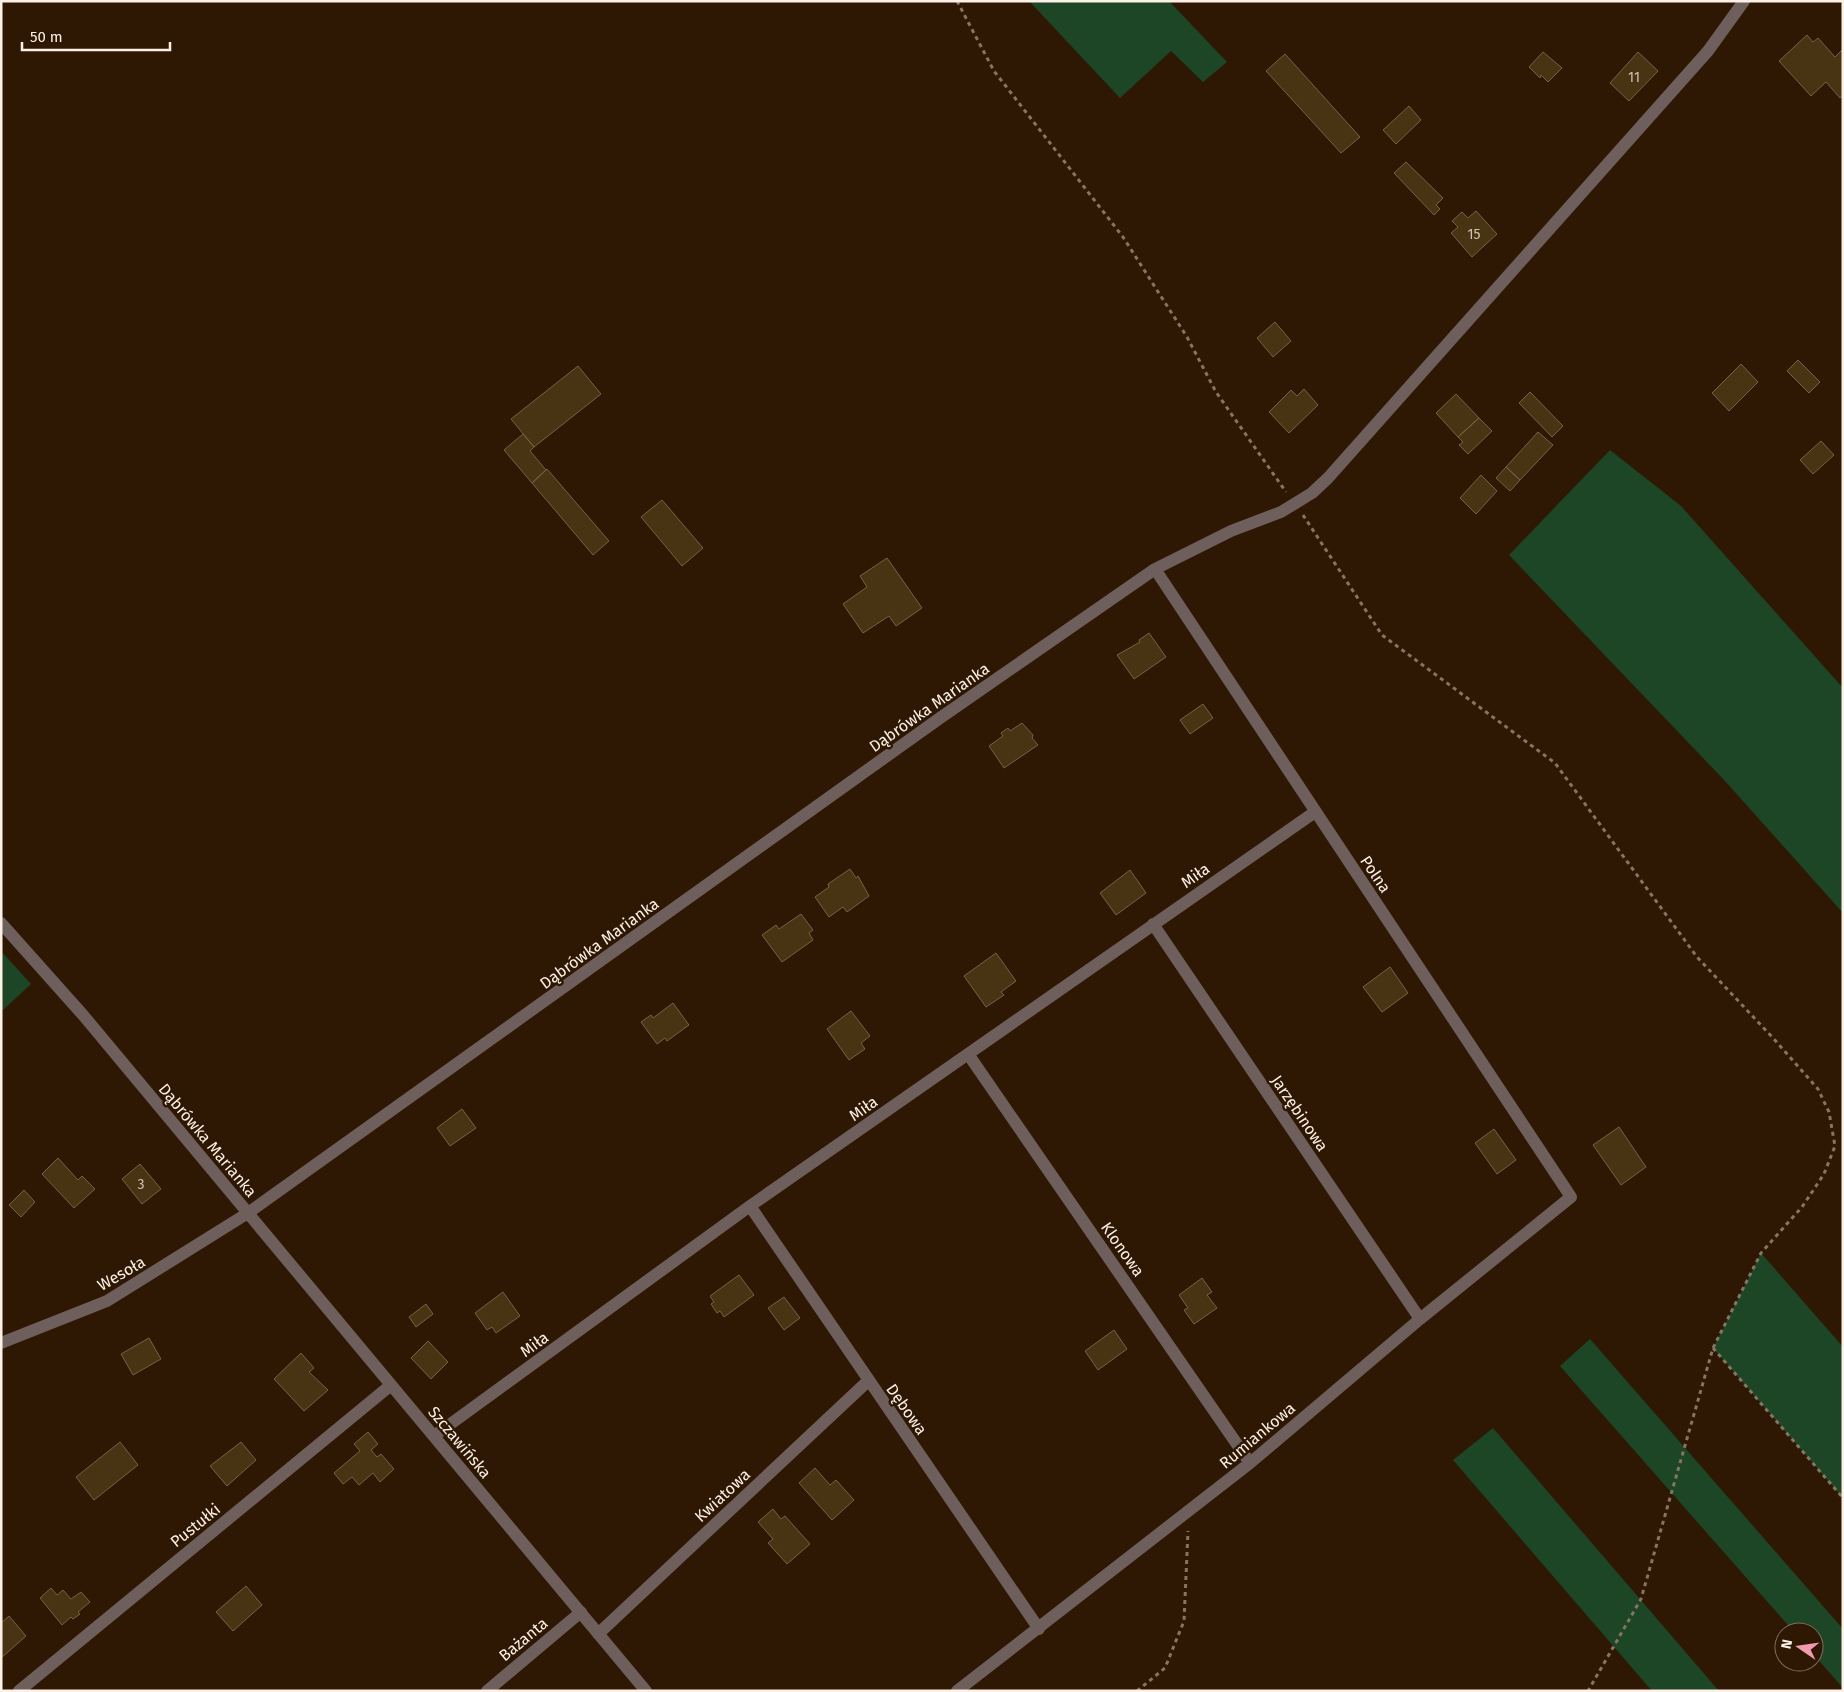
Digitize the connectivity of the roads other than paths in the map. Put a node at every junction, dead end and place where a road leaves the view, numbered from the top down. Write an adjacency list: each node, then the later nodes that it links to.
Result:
1 (1744, 1): 2 (street, Dąbrówka Marianka)
2 (1155, 568): 3 (street, Polna); 9 (street, Dąbrówka Marianka)
3 (1315, 812): 5 (street, Miła); 7 (street, Polna)
4 (1, 922): 9 (street, Dąbrówka Marianka)
5 (1153, 924): 6 (street, Miła); 10 (street, Jarzębinowa)
6 (968, 1054): 8 (street, Miła); 15 (street, Klonowa)
7 (1570, 1197): 10 (street, Rumiankowa)
8 (750, 1206): 12 (street, Dębowa); 14 (street, Miła)
9 (248, 1213): 11 (street, Wesoła); 13 (street, Szczawińska)
10 (1420, 1319): 15 (street, Rumiankowa)
11 (1, 1343)
12 (868, 1381): 17 (street, Dębowa); 18 (street, Kwiatowa)
13 (391, 1385): 14 (street, Szczawińska); 19 (street, Pustułki)
14 (434, 1436): 16 (street, Szczawińska)
15 (1250, 1463): 17 (street, Rumiankowa)
16 (580, 1612): 18 (street, Szczawińska); 20 (street, Bażanta)
17 (1039, 1629): 22 (street, Rumiankowa)
18 (598, 1634): 21 (street, Szczawińska)
19 (19, 1691)
20 (487, 1691)
21 (646, 1691)
22 (957, 1691)

